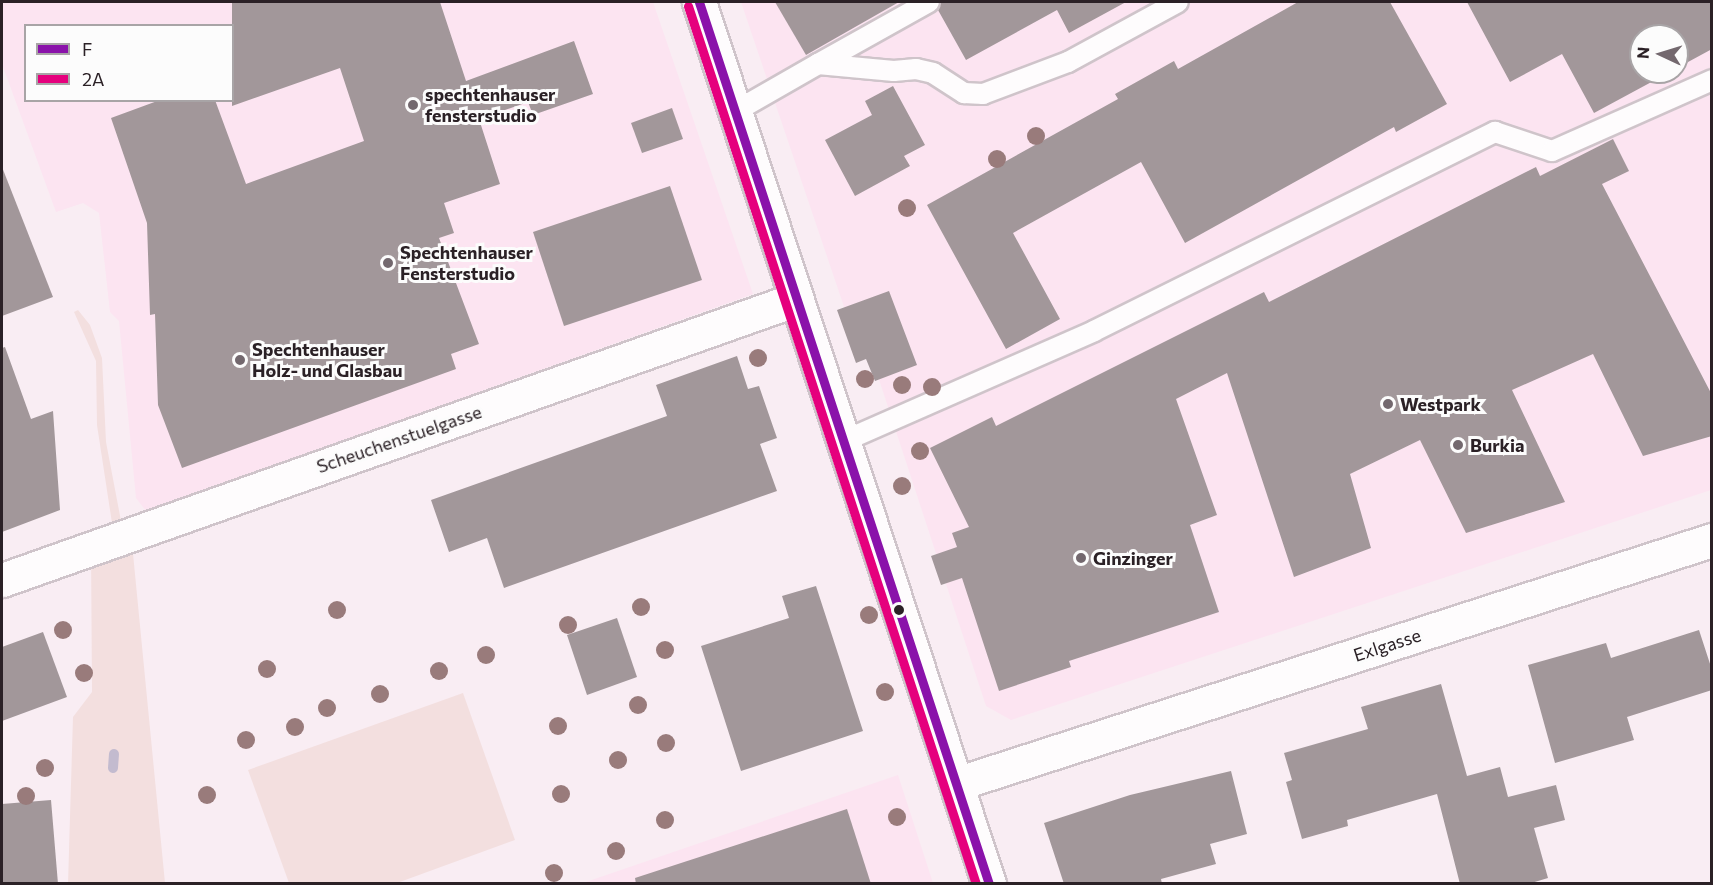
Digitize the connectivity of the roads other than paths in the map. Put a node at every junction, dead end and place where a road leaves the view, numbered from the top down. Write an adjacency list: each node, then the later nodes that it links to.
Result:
1 (699, 2): 6 (street)
2 (929, 2): 4 (lane)
3 (1178, 2): 4 (lane)
4 (818, 64): 6 (lane)
5 (1712, 80): 8 (lane)
6 (736, 111): 7 (street)
7 (797, 299): 8 (street); 10 (street, Scheuchenstuelgasse)
8 (844, 441): 11 (street)
9 (1712, 540): 11 (street, Exlgasse)
10 (2, 580)
11 (959, 783): 12 (street)
12 (989, 884)

